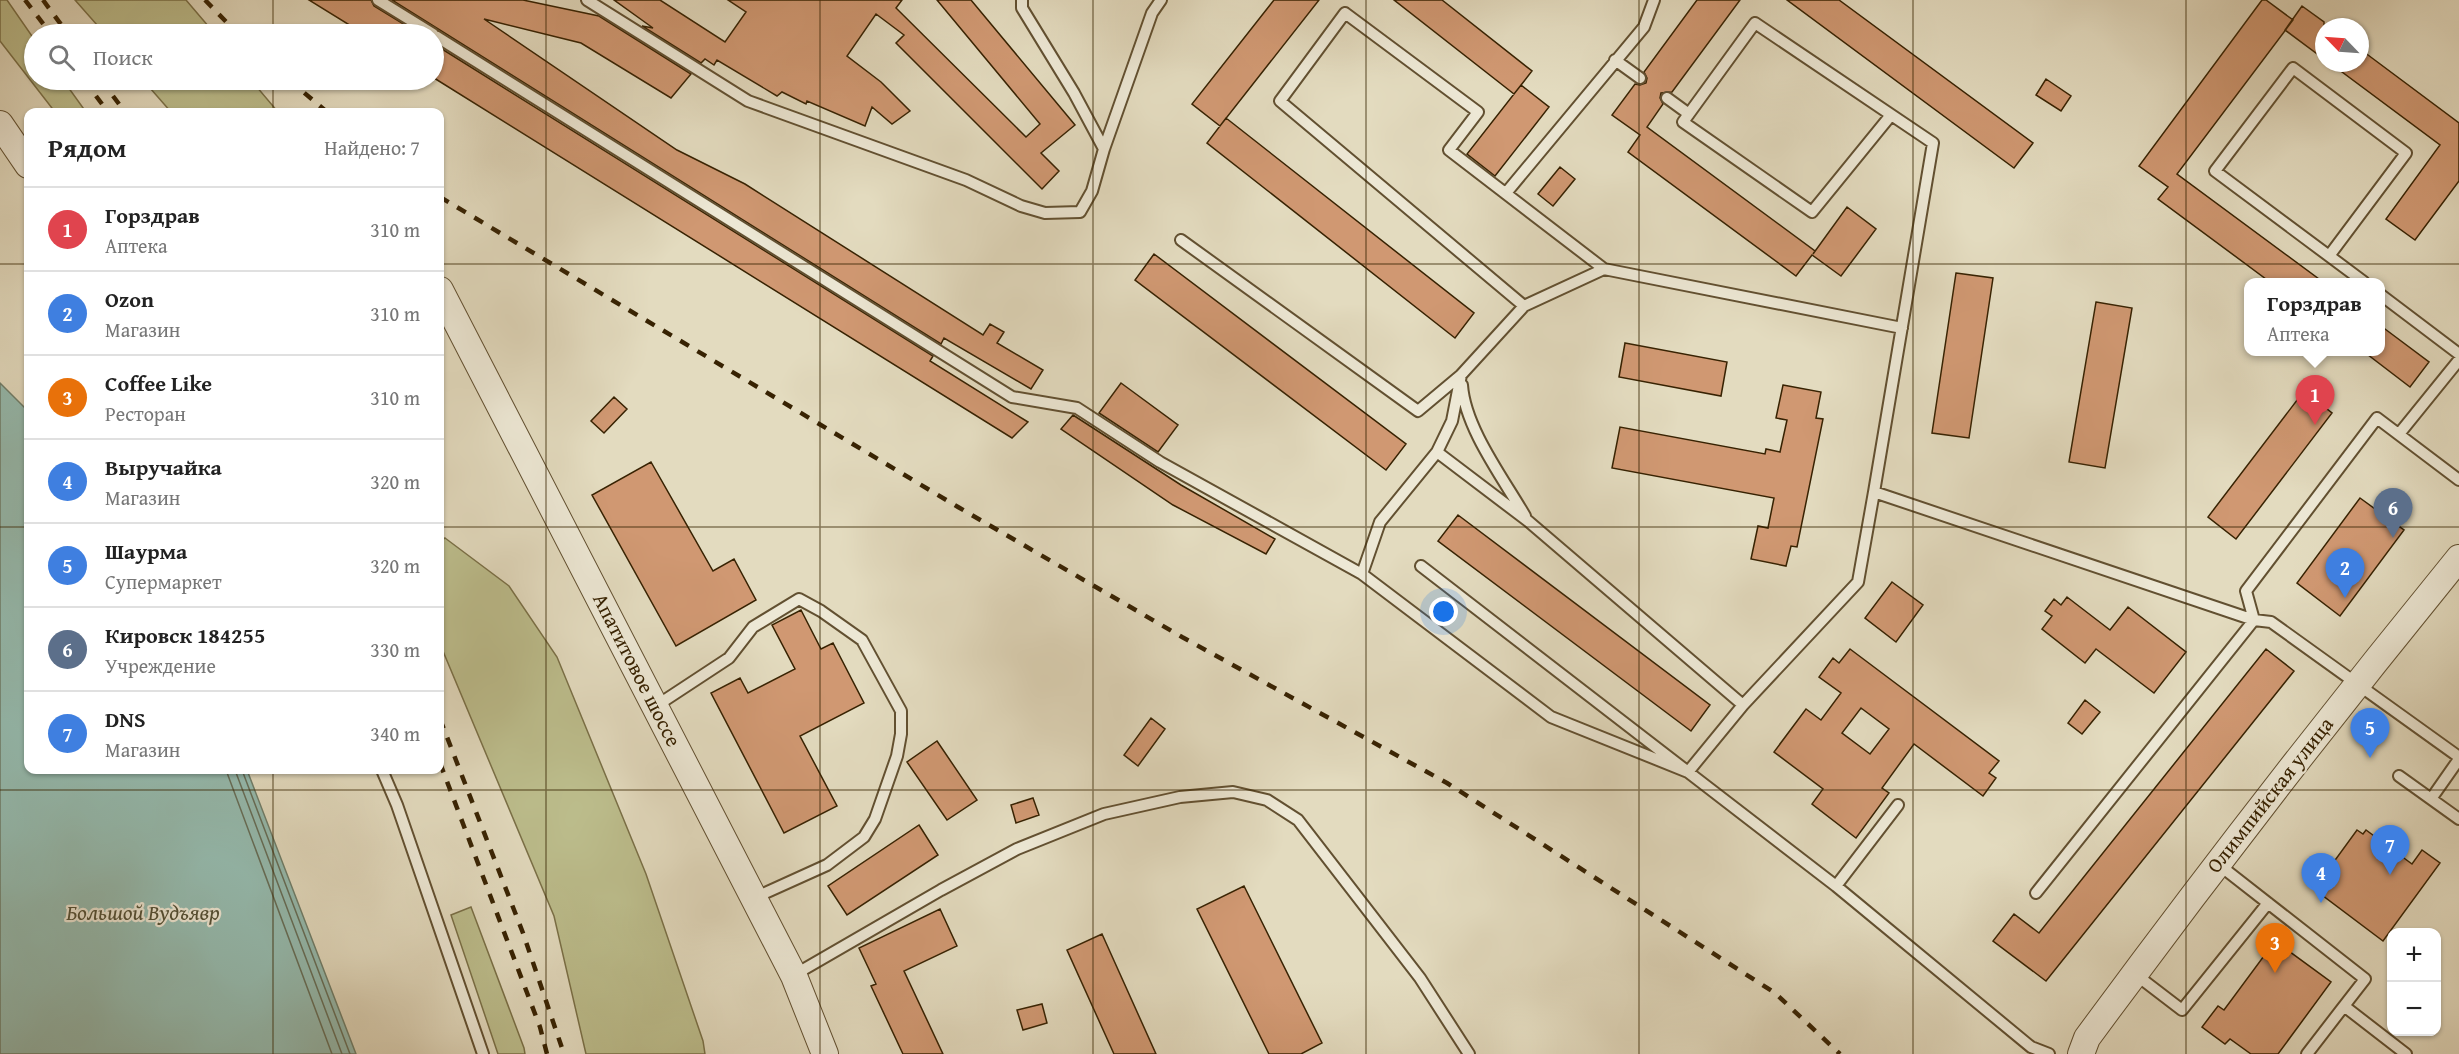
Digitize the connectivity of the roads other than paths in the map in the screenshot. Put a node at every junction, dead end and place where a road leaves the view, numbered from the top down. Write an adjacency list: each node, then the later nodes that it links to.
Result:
1 (378, 0): 6 (lane)
2 (587, 0): 14 (lane)
3 (1022, 0): 14 (lane)
4 (1161, 0): 14 (lane)
5 (1654, 0): 8 (lane)
6 (416, 24)
7 (444, 42): 35 (lane)
8 (1615, 60): 9 (lane); 16 (lane)
9 (1640, 78)
10 (1667, 98): 11 (lane)
11 (1689, 114): 12 (lane); 12 (lane)
12 (1891, 115): 24 (lane)
13 (0, 124): 15 (street)
14 (1104, 149)
15 (24, 159)
16 (1506, 193): 19 (lane); 23 (lane)
17 (1181, 240): 27 (lane)
18 (2329, 256): 18 (lane); 20 (lane)
19 (1604, 269): 23 (lane); 24 (lane)
20 (2359, 278)
21 (444, 298): 39 (street, Апатитовое шоссе)
22 (2385, 298): 25 (lane)
23 (1524, 306): 27 (lane)
24 (1902, 328): 31 (lane)
25 (2459, 354)
26 (2459, 360): 28 (lane)
27 (1461, 375): 29 (lane); 32 (lane)
28 (2399, 434): 30 (lane); 36 (lane)
29 (1437, 452): 32 (lane); 35 (lane)
30 (2459, 480)
31 (1874, 492): 36 (lane); 38 (lane)
32 (1528, 521): 38 (lane)
33 (2459, 558): 37 (street, Олимпийская улица)
34 (1421, 566): 41 (lane)
35 (1362, 574): 41 (lane)
36 (2254, 620): 37 (lane); 49 (lane)
37 (2356, 684): 40 (lane); 47 (street, Олимпийская улица)
38 (1743, 705): 41 (lane)
39 (656, 706): 50 (street, Апатитовое шоссе); 50 (lane)
40 (2459, 758): 44 (lane)
41 (1688, 772): 48 (lane)
42 (384, 774): 56 (lane)
43 (2399, 776): 44 (lane)
44 (2431, 799): 46 (lane)
45 (1898, 805): 48 (lane)
46 (2459, 819)
47 (2217, 863): 51 (lane); 52 (street, Олимпийская улица)
48 (1836, 886): 55 (lane)
49 (2036, 892)
50 (754, 898): 53 (street, Апатитовое шоссе)
51 (2268, 903): 52 (lane); 54 (lane)
52 (2135, 974): 60 (street, Олимпийская улица)
53 (794, 976): 57 (street, Апатитовое шоссе); 58 (lane)
54 (2344, 1006): 61 (lane); 62 (lane)
55 (2031, 1051): 59 (lane)
56 (483, 1054)
57 (825, 1054)
58 (1469, 1054)
59 (2049, 1054)
60 (2081, 1054)
61 (2307, 1054)
62 (2406, 1054)

